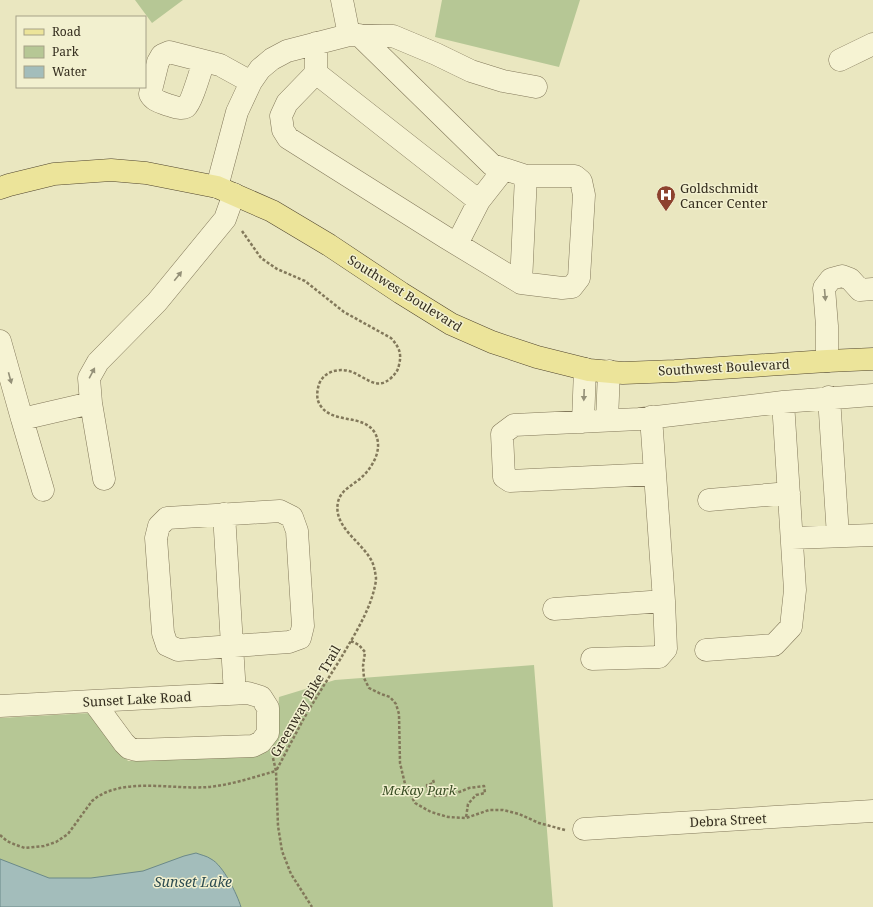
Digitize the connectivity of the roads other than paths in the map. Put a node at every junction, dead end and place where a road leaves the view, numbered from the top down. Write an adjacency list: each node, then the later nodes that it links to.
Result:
1 (342, 0): 2 (street)
2 (354, 35): 3 (street); 9 (street); 10 (street)
3 (316, 43): 7 (street); 8 (street)
4 (873, 44): 5 (street)
5 (840, 60)
6 (204, 61): 8 (street)
7 (316, 73): 14 (street); 15 (street)
8 (250, 82): 13 (street)
9 (536, 87)
10 (504, 169): 11 (street); 14 (street)
11 (526, 176): 16 (street); 16 (street)
12 (0, 188): 13 (main road, Southwest Boulevard)
13 (226, 191): 21 (main road, Southwest Boulevard); 26 (street, one-way to 13)
14 (479, 201): 15 (street)
15 (457, 244): 16 (street)
16 (521, 282)
17 (866, 289): 20 (street, one-way to 20)
18 (0, 341): 28 (street, one-way to 28)
19 (873, 359): 20 (main road, Southwest Boulevard)
20 (827, 361): 22 (main road, Southwest Boulevard)
21 (585, 368): 22 (main road, Southwest Boulevard); 30 (street, one-way to 30)
22 (609, 371): 29 (street)
23 (873, 395): 24 (street)
24 (829, 397): 25 (street); 38 (street)
25 (783, 402): 27 (street); 34 (street)
26 (91, 403): 28 (street); 32 (street)
27 (651, 417): 29 (street); 31 (street)
28 (22, 419): 33 (street)
29 (607, 420): 30 (street)
30 (583, 422): 31 (street)
31 (655, 474): 40 (street)
32 (104, 479)
33 (43, 490)
34 (789, 493): 35 (street); 39 (street)
35 (709, 500)
36 (224, 514): 42 (street); 42 (street); 42 (street)
37 (873, 534): 38 (street)
38 (838, 536): 39 (street)
39 (792, 538): 43 (street)
40 (664, 601): 41 (street); 44 (street)
41 (554, 609)
42 (232, 646): 45 (street)
43 (706, 650)
44 (592, 658)
45 (235, 694): 46 (street, Sunset Lake Road); 46 (street, Sunset Lake Road)
46 (93, 700): 47 (street, Sunset Lake Road)
47 (0, 706)
48 (873, 811): 49 (street, Debra Street)
49 (584, 829)

